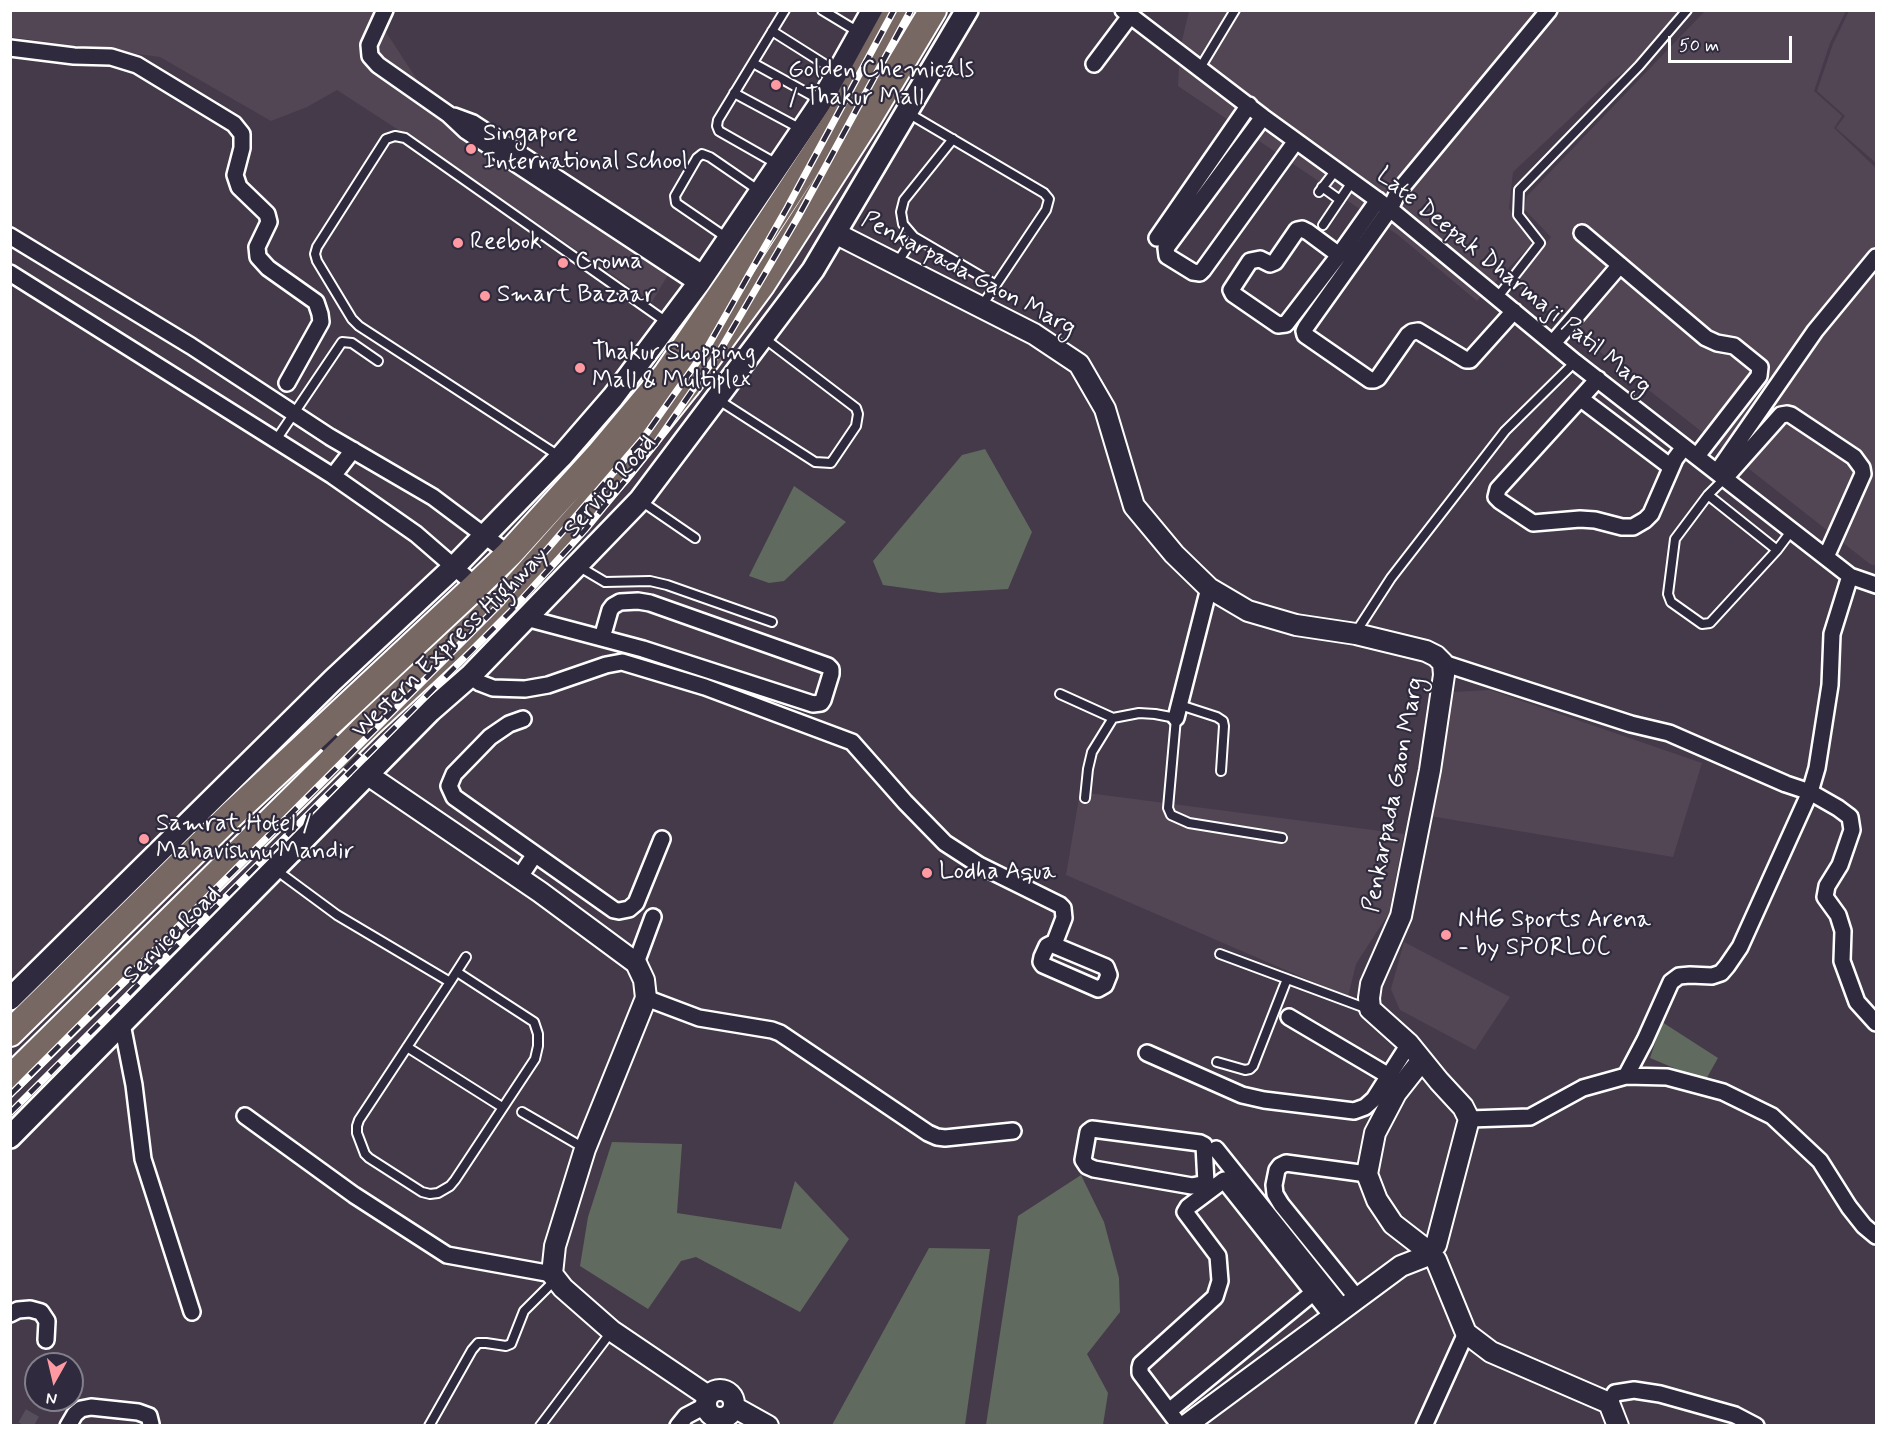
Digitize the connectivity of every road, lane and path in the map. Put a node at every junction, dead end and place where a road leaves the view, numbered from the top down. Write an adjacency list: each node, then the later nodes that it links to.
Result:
1 (385, 10): 45 (street)
2 (785, 10): 12 (lane)
3 (822, 10): 13 (lane)
4 (873, 10): 13 (main road)
5 (898, 10): 75 (highway, Western Express Highway)
6 (933, 10): 94 (highway, Western Express Highway)
7 (967, 10): 22 (main road, Service Road)
8 (1235, 10): 17 (lane)
9 (1549, 10): 32 (street)
10 (1687, 10): 47 (lane)
11 (1127, 13): 16 (street); 17 (street, Late Deepak Dharmaji Patil Marg)
12 (772, 32): 15 (lane); 18 (lane)
13 (861, 33): 18 (main road)
14 (10, 48): 56 (street)
15 (753, 63): 19 (lane); 20 (lane)
16 (1094, 64)
17 (1200, 68): 21 (street, Late Deepak Dharmaji Patil Marg)
18 (838, 73): 20 (main road)
19 (734, 93): 24 (lane); 27 (lane)
20 (822, 100): 24 (main road)
21 (1249, 105): 23 (street, Late Deepak Dharmaji Patil Marg); 38 (street)
22 (907, 112): 25 (lane); 34 (main road, Service Road)
23 (1263, 117): 26 (street, Late Deepak Dharmaji Patil Marg); 26 (street)
24 (802, 130): 27 (main road)
25 (953, 139): 37 (lane); 46 (lane)
26 (1296, 141): 28 (street, Late Deepak Dharmaji Patil Marg)
27 (778, 164): 30 (main road)
28 (1336, 170): 29 (street, Late Deepak Dharmaji Patil Marg); 31 (lane)
29 (1352, 182): 31 (lane); 32 (street, Late Deepak Dharmaji Patil Marg)
30 (760, 191): 39 (main road); 39 (lane)
31 (1340, 200): 33 (lane)
32 (1384, 205): 40 (street); 47 (street, Late Deepak Dharmaji Patil Marg); 49 (street)
33 (1323, 225)
34 (835, 233): 42 (street, Penkarpada Gaon Marg); 51 (main road, Service Road)
35 (1582, 233): 43 (street)
36 (11, 237): 57 (street)
37 (914, 237): 42 (lane); 46 (lane)
38 (1157, 238)
39 (728, 239): 45 (main road)
40 (1339, 255): 40 (street)
41 (1876, 257): 67 (street)
42 (896, 264): 48 (street, Penkarpada Gaon Marg)
43 (1620, 265): 52 (street); 64 (street)
44 (10, 273): 61 (street)
45 (701, 279): 50 (main road)
46 (996, 285): 48 (lane)
47 (1497, 298): 49 (street, Late Deepak Dharmaji Patil Marg)
48 (981, 307): 82 (street, Penkarpada Gaon Marg)
49 (1514, 311): 52 (street, Late Deepak Dharmaji Patil Marg)
50 (669, 324): 65 (main road); 65 (lane)
51 (763, 338): 58 (main road, Service Road); 58 (lane)
52 (1553, 344): 54 (street, Late Deepak Dharmaji Patil Marg)
53 (378, 361): 60 (lane)
54 (1575, 362): 55 (street, Late Deepak Dharmaji Patil Marg); 85 (lane)
55 (1599, 379): 59 (street); 62 (street, Late Deepak Dharmaji Patil Marg)
56 (287, 383): 57 (street); 60 (street)
57 (268, 396): 60 (street)
58 (717, 399): 70 (main road, Service Road)
59 (1581, 399): 66 (street); 66 (street)
60 (287, 409): 61 (lane); 63 (street)
61 (276, 440): 68 (street)
62 (1684, 447): 64 (street, Late Deepak Dharmaji Patil Marg); 66 (street)
63 (353, 450): 68 (street); 72 (street)
64 (1697, 456): 67 (street, Late Deepak Dharmaji Patil Marg)
65 (561, 457): 72 (main road)
66 (1671, 467)
67 (1721, 475): 69 (lane); 71 (street, Late Deepak Dharmaji Patil Marg); 76 (street)
68 (333, 476): 78 (street)
69 (1708, 495): 74 (lane); 74 (lane)
70 (640, 500): 73 (lane); 77 (main road, Service Road)
71 (1792, 530): 74 (lane); 76 (street, Late Deepak Dharmaji Patil Marg)
72 (484, 536): 75 (street); 78 (main road)
73 (694, 538)
74 (1777, 550)
75 (509, 554): 81 (highway, Western Express Highway)
76 (1826, 557): 79 (street, Late Deepak Dharmaji Patil Marg)
77 (577, 565): 83 (main road, Service Road); 84 (lane)
78 (454, 567): 81 (street); 113 (main road)
79 (1850, 576): 80 (street, Late Deepak Dharmaji Patil Marg); 97 (street)
80 (1876, 585)
81 (476, 586): 93 (highway, Western Express Highway)
82 (1209, 588): 85 (street, Penkarpada Gaon Marg); 90 (street)
83 (526, 618): 86 (street); 88 (main road, Service Road)
84 (772, 622)
85 (1356, 634): 87 (street, Penkarpada Gaon Marg)
86 (602, 638): 86 (street)
87 (1443, 663): 97 (street); 114 (street, Penkarpada Gaon Marg)
88 (470, 675): 96 (main road, Service Road); 105 (street)
89 (1060, 694): 91 (lane)
90 (1178, 712): 91 (lane); 95 (lane); 99 (lane)
91 (1113, 718): 98 (lane)
92 (523, 719): 101 (street)
93 (318, 733): 94 (street); 118 (highway, Western Express Highway)
94 (340, 753): 96 (street); 126 (highway, Western Express Highway)
95 (1221, 771)
96 (368, 775): 102 (main road, Service Road); 103 (street)
97 (1810, 792): 116 (street); 125 (street)
98 (1085, 798)
99 (1282, 838)
100 (662, 839): 101 (street)
101 (536, 854): 103 (street)
102 (275, 869): 111 (lane); 117 (main road, Service Road)
103 (519, 878): 108 (street)
104 (653, 917): 108 (street)
105 (1054, 944)
106 (1220, 954): 110 (lane)
107 (466, 957): 109 (lane)
108 (636, 963): 112 (street)
109 (457, 972): 111 (lane); 127 (lane)
110 (1287, 979): 114 (lane); 123 (lane)
111 (450, 982): 120 (lane)
112 (646, 998): 131 (street); 133 (street)
113 (10, 999)
114 (1370, 1009): 119 (street)
115 (1289, 1017): 124 (street)
116 (1876, 1023)
117 (122, 1024): 132 (main road, Service Road); 146 (street)
118 (10, 1033)
119 (1409, 1044): 122 (street); 124 (street)
120 (407, 1047): 127 (lane); 127 (lane)
121 (1147, 1053): 124 (street)
122 (1422, 1060): 130 (street); 136 (street)
123 (1217, 1062)
124 (1389, 1076)
125 (1626, 1076): 130 (street); 140 (street)
126 (10, 1079)
127 (502, 1107)
128 (522, 1112): 133 (lane)
129 (245, 1116): 143 (street)
130 (1469, 1119): 141 (street)
131 (1013, 1131)
132 (10, 1137)
133 (585, 1149): 143 (street)
134 (1216, 1149): 135 (street)
135 (1231, 1173): 137 (street); 139 (street); 142 (street); 153 (street)
136 (1368, 1174): 138 (street); 141 (street)
137 (1206, 1183): 137 (street)
138 (1281, 1204): 139 (street); 145 (street)
139 (1268, 1213): 142 (street)
140 (1876, 1236)
141 (1430, 1252): 145 (street); 149 (street)
142 (1296, 1260): 144 (street); 145 (street)
143 (554, 1277): 148 (street); 156 (lane)
144 (1314, 1292): 145 (street); 153 (street)
145 (1344, 1308): 160 (street)
146 (192, 1312)
147 (10, 1314): 150 (street)
148 (612, 1331): 152 (street); 157 (lane)
149 (1466, 1334): 151 (street); 161 (street)
150 (46, 1340)
151 (1609, 1403): 162 (street); 163 (street)
152 (718, 1411): 158 (street); 159 (street)
153 (1169, 1411): 160 (street)
154 (151, 1424): 155 (street)
155 (68, 1425)
156 (429, 1425)
157 (540, 1425)
158 (678, 1425)
159 (768, 1425)
160 (1182, 1425)
161 (1424, 1425)
162 (1618, 1425)
163 (1756, 1425)

